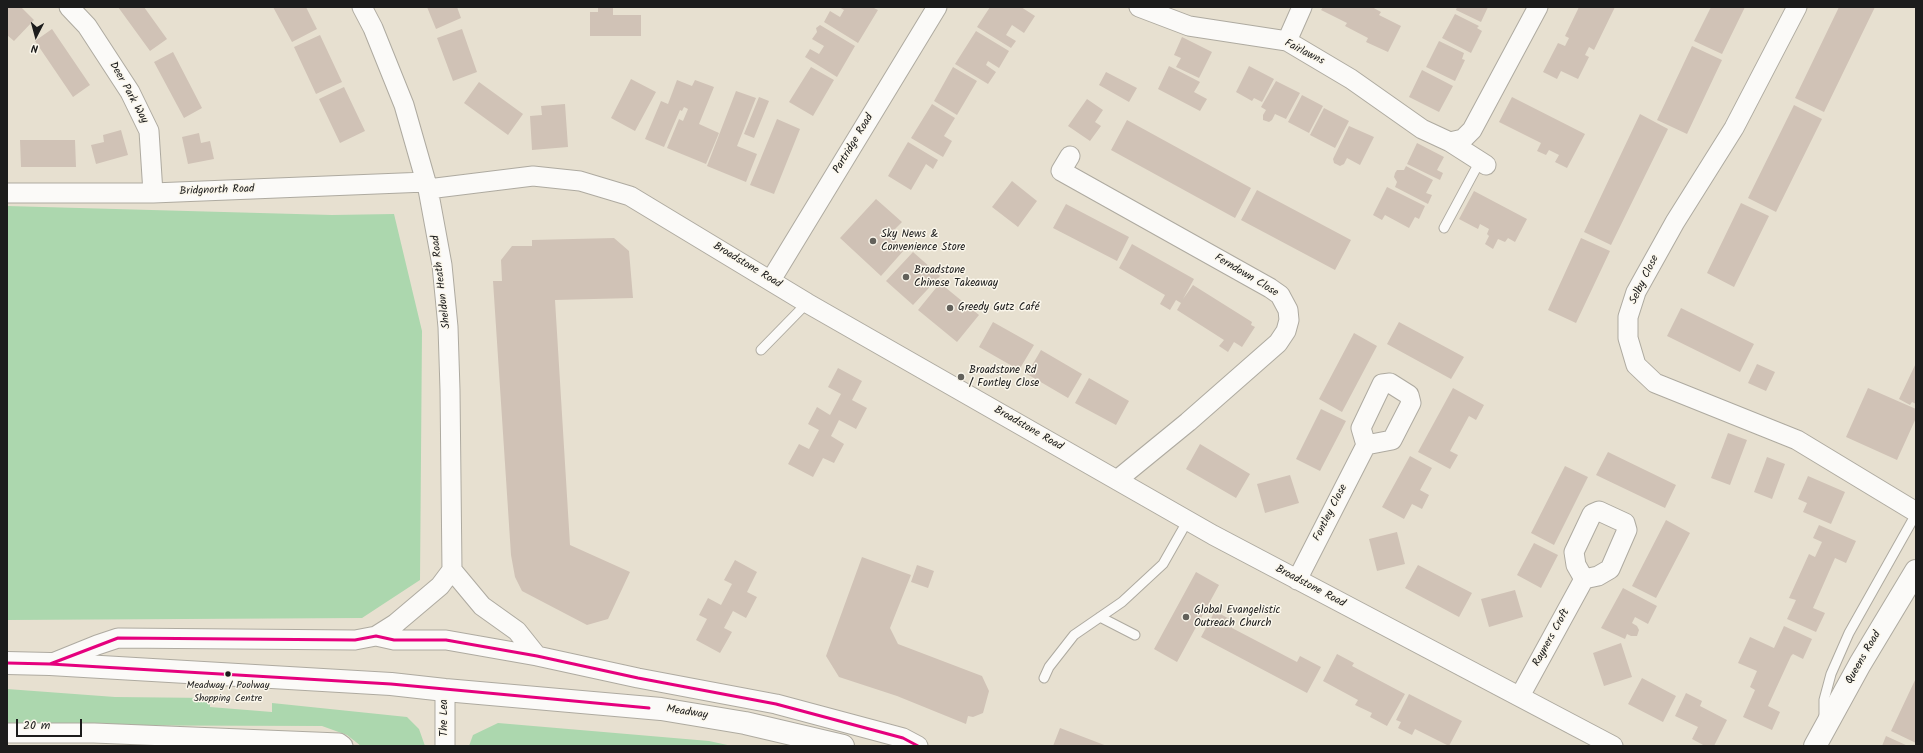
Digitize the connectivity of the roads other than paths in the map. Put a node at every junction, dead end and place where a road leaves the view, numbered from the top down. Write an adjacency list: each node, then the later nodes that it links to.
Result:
1 (69, 7): 14 (street, Deer Park Way)
2 (362, 7): 12 (street, Sheldon Heath Road)
3 (937, 7): 16 (street, Partridge Road)
4 (1302, 7): 8 (street)
5 (1797, 7): 21 (street, Selby Close)
6 (1142, 8): 8 (street, Fairlawns)
7 (1536, 8): 9 (street)
8 (1287, 41): 9 (street, Fairlawns)
9 (1450, 142): 11 (street, Fairlawns)
10 (1070, 156): 20 (street, Ferndown Close)
11 (1483, 163): 15 (lane)
12 (427, 185): 14 (street, Bridgnorth Road); 16 (street, Broadstone Road); 23 (street, Sheldon Heath Road)
13 (7, 193): 14 (street, Bridgnorth Road)
14 (153, 193)
15 (1444, 228)
16 (771, 280): 17 (street, Broadstone Road)
17 (807, 303): 18 (lane); 20 (street, Broadstone Road)
18 (761, 350)
19 (1366, 445): 26 (street, Fontley Close)
20 (1117, 480): 22 (street, Broadstone Road)
21 (1916, 513): 37 (lane)
22 (1188, 520): 26 (street, Broadstone Road); 27 (lane)
23 (452, 570): 29 (street); 30 (street)
24 (1916, 571): 37 (street, Queens Road)
25 (1584, 579): 35 (street, Rayners Croft)
26 (1297, 580): 35 (street, Broadstone Road)
27 (1100, 617): 28 (lane); 33 (lane)
28 (1135, 635)
29 (376, 636): 30 (street, Meadway); 32 (street, Meadway)
30 (537, 656): 42 (street, Meadway)
31 (7, 663): 32 (street, Meadway)
32 (50, 664): 34 (street, Meadway)
33 (1044, 678)
34 (445, 690): 40 (street, The Lea); 41 (street, Meadway)
35 (1520, 696): 43 (street, Broadstone Road)
36 (7, 732): 38 (street)
37 (1820, 738)
38 (295, 744): 39 (street)
39 (343, 746)
40 (445, 746)
41 (843, 746)
42 (918, 746)
43 (1613, 746)

